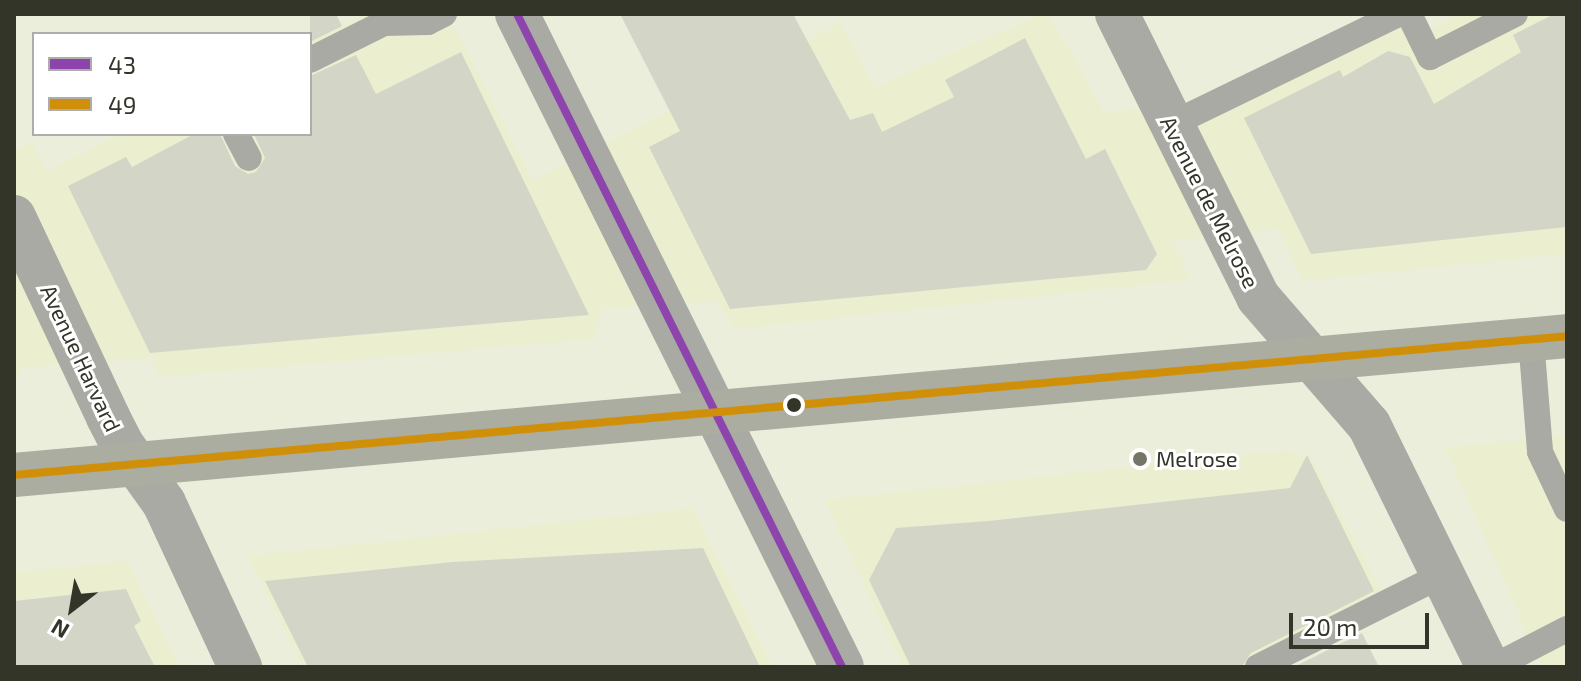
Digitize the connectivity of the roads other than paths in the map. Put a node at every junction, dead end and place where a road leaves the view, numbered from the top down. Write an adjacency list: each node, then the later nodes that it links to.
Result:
1 (444, 14): 7 (lane)
2 (517, 14): 14 (street)
3 (1117, 14): 8 (street, Avenue de Melrose)
4 (1399, 14): 8 (lane)
5 (1409, 14): 6 (lane)
6 (1515, 14)
7 (312, 59)
8 (1172, 124): 13 (street, Avenue de Melrose)
9 (237, 136): 10 (lane)
10 (249, 158)
11 (14, 217): 15 (street, Avenue Harvard)
12 (1549, 338): 13 (main road); 17 (lane)
13 (1313, 358): 14 (main road); 18 (street, Avenue de Melrose)
14 (714, 413): 15 (main road); 21 (street)
15 (136, 464): 16 (main road); 20 (street, Avenue Harvard)
16 (14, 475)
17 (1567, 509)
18 (1442, 575): 22 (lane); 23 (street, Avenue de Melrose)
19 (1567, 629): 23 (lane)
20 (240, 667)
21 (842, 667)
22 (1258, 667)
23 (1490, 667)

